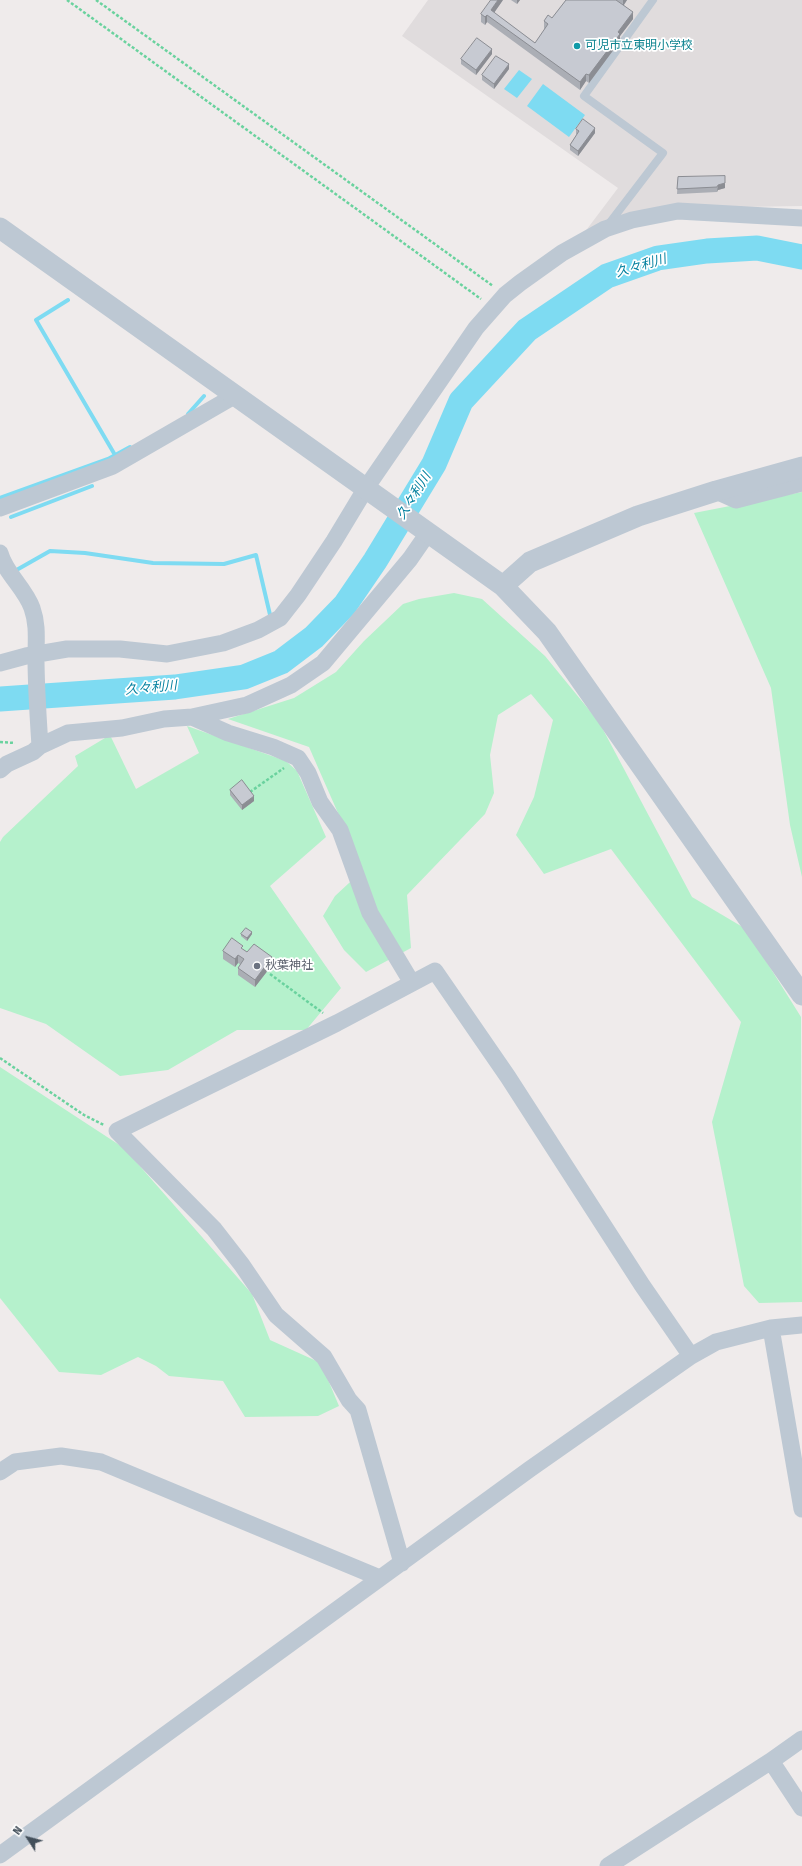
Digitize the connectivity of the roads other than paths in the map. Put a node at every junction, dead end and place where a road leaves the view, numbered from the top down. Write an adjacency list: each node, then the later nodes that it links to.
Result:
1 (653, 0): 4 (lane)
2 (802, 218): 4 (street)
3 (0, 228): 5 (street)
4 (605, 229): 8 (street)
5 (236, 394): 8 (street); 10 (street)
6 (802, 467): 9 (street)
7 (802, 483): 9 (street)
8 (366, 488): 11 (street); 14 (street)
9 (716, 491): 13 (street)
10 (0, 508)
11 (428, 533): 13 (street); 16 (street)
12 (0, 553): 14 (street)
13 (503, 586): 20 (street)
14 (36, 656): 15 (street); 17 (street)
15 (0, 663)
16 (192, 718): 17 (street); 19 (street)
17 (40, 746): 18 (street)
18 (0, 770)
19 (412, 983): 23 (street); 26 (street)
20 (802, 995)
21 (802, 1325): 22 (street)
22 (771, 1328): 23 (street); 25 (street)
23 (692, 1356): 26 (street)
24 (0, 1472): 27 (street)
25 (802, 1509)
26 (402, 1563): 27 (street)
27 (380, 1578): 31 (street)
28 (802, 1739): 29 (street)
29 (771, 1761): 30 (street); 32 (street)
30 (802, 1808)
31 (0, 1855)
32 (608, 1866)

